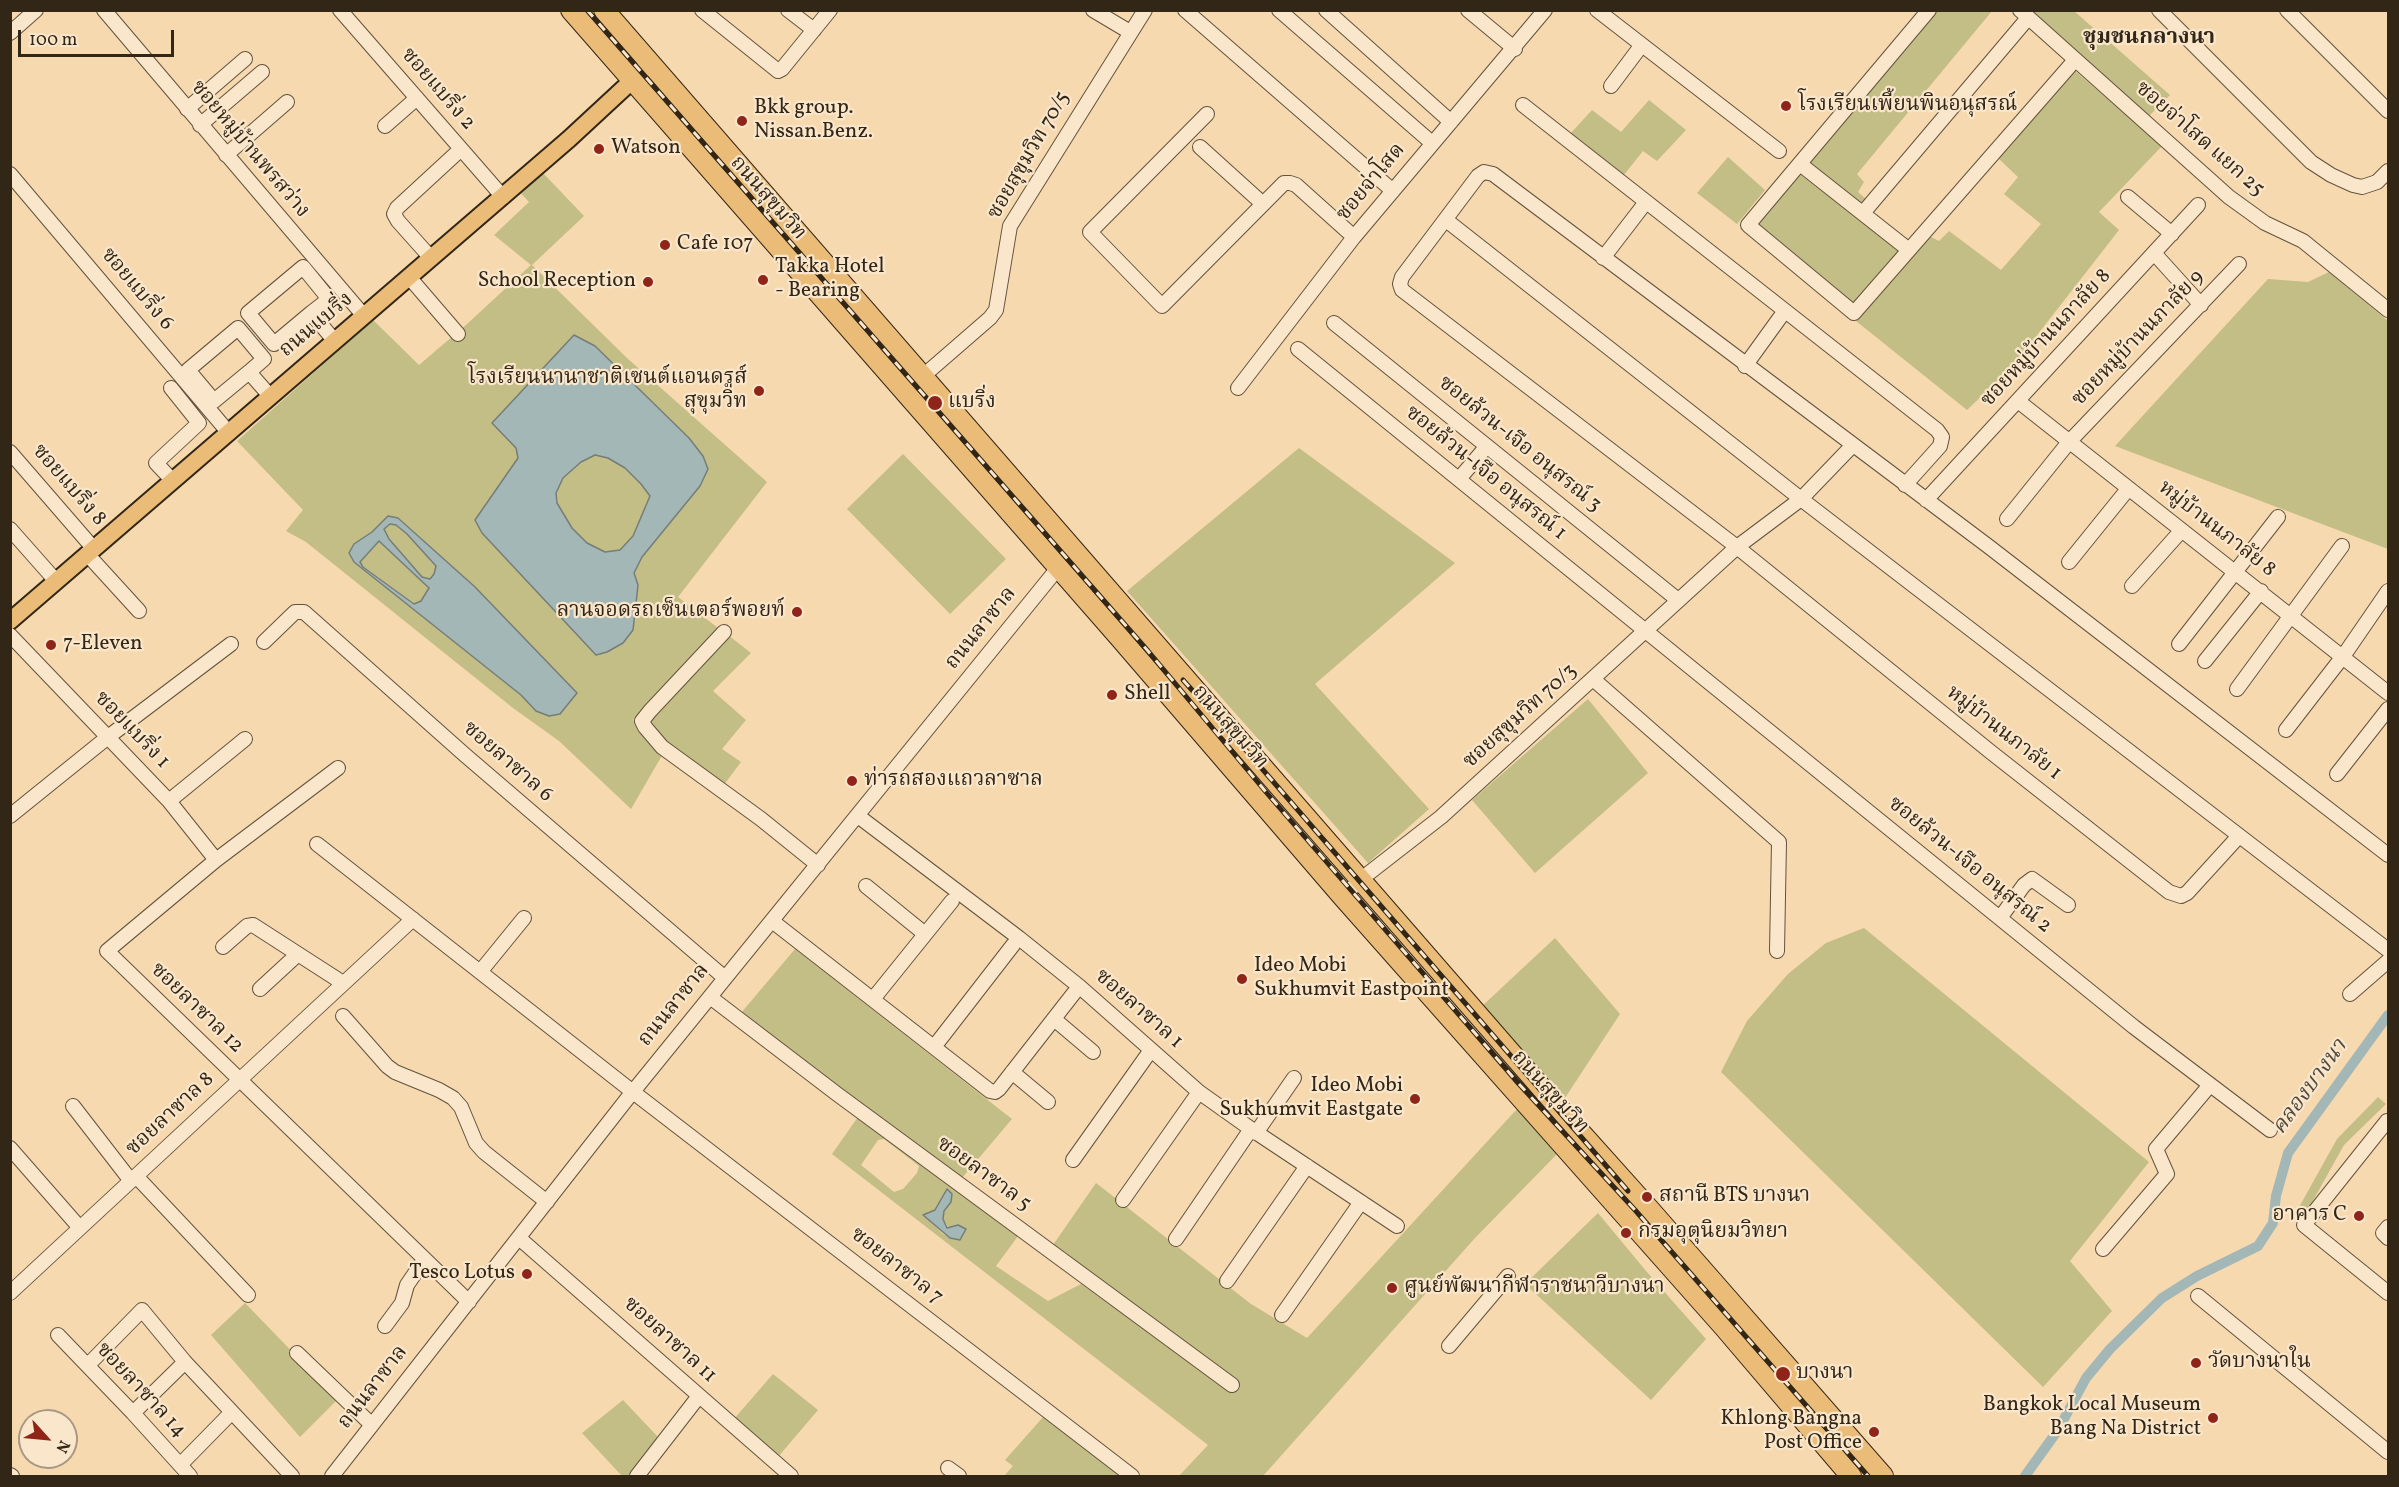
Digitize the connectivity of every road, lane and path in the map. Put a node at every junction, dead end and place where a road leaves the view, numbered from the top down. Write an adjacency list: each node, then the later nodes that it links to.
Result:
1 (36, 10): 23 (street)
2 (104, 10): 35 (street, ซอยหมู่บ้านพรสว่าง)
3 (340, 10): 32 (street, ซอยแบริ่ง 2)
4 (571, 10): 30 (highway, ถนนสุขุมวิท)
5 (604, 10): 28 (highway, ถนนสุขุมวิท)
6 (702, 10): 21 (street)
7 (788, 10): 21 (street)
8 (830, 10): 21 (street)
9 (1093, 10): 22 (street)
10 (1145, 10): 22 (street, ซอยสุขุมวิท 70/5)
11 (1185, 10): 49 (street)
12 (1279, 10): 41 (street)
13 (1326, 10): 38 (street)
14 (1468, 10): 25 (street)
15 (1545, 10): 25 (street, ซอยจ่าโสด)
16 (1597, 10): 24 (street)
17 (1929, 10): 46 (street)
18 (2160, 10): 47 (street)
19 (2287, 10): 36 (street)
20 (2024, 14): 27 (street, ซอยจ่าโสด แยก 25); 55 (street)
21 (814, 30)
22 (1130, 32): 76 (street, ซอยสุขุมวิท 70/5)
23 (10, 33)
24 (1641, 46): 31 (street); 44 (street)
25 (1515, 49): 38 (street, ซอยจ่าโสด)
26 (245, 59): 35 (street)
27 (2075, 60): 59 (street); 66 (street, ซอยจ่าโสด แยก 25)
28 (650, 64): 30 (main road, ถนนแบริ่ง); 76 (highway, ถนนสุขุมวิท)
29 (262, 72): 39 (street)
30 (632, 81): 50 (main road, ถนนแบริ่ง); 101 (highway, ถนนสุขุมวิท)
31 (1611, 86)
32 (417, 98): 40 (street); 43 (street, ซอยแบริ่ง 2)
33 (287, 102): 45 (street)
34 (1523, 105): 52 (street)
35 (187, 109): 39 (street, ซอยหมู่บ้านพรสว่าง)
36 (2388, 111)
37 (1207, 114): 53 (street)
38 (1451, 122): 41 (street, ซอยจ่าโสด)
39 (200, 125): 45 (street, ซอยหมู่บ้านพรสว่าง)
40 (386, 126)
41 (1432, 143): 49 (street, ซอยจ่าโสด)
42 (1200, 147): 53 (street)
43 (461, 149): 50 (street, ซอยแบริ่ง 2); 61 (street)
44 (1779, 151)
45 (226, 155): 69 (street, ซอยหมู่บ้านพรสว่าง)
46 (1800, 164): 55 (street); 59 (street)
47 (2388, 171)
48 (10, 174): 81 (street, ซอยแบริ่ง 6)
49 (1393, 191): 58 (street, ซอยจ่าโสด)
50 (503, 196): 61 (main road, ถนนแบริ่ง)
51 (2128, 197): 57 (street)
52 (1646, 202): 62 (street); 67 (street)
53 (1263, 204): 58 (street)
54 (2198, 205): 57 (street, ซอยหมู่บ้านนภาลัย 8)
55 (1863, 213): 59 (street)
56 (1446, 220): 62 (street); 90 (street); 97 (street, หมู่บ้านนภาลัย 1)
57 (2172, 234): 60 (street, ซอยหมู่บ้านนภาลัย 8)
58 (1354, 237): 78 (street, ซอยจ่าโสด)
59 (1909, 250)
60 (2154, 253): 65 (street); 80 (street, ซอยหมู่บ้านนภาลัย 8)
61 (431, 258): 64 (main road, ถนนแบริ่ง)
62 (1603, 258): 74 (street)
63 (2239, 264): 65 (street, ซอยหมู่บ้านนภาลัย 9)
64 (409, 277): 69 (main road, ถนนแบริ่ง); 71 (street)
65 (2201, 305): 82 (street, ซอยหมู่บ้านนภาลัย 9)
66 (2388, 310)
67 (1784, 312): 74 (street); 88 (street)
68 (311, 313): 68 (street); 72 (street)
69 (364, 316): 72 (main road, ถนนแบริ่ง)
70 (1334, 323): 84 (street, ซอยล้วน-เจือ อนุสรณ์ 3)
71 (458, 334)
72 (334, 340): 79 (main road, ถนนแบริ่ง)
73 (1298, 349): 86 (street, ซอยล้วน-เจือ อนุสรณ์ 1)
74 (1745, 366): 83 (street)
75 (249, 372): 75 (street); 79 (street)
76 (922, 377): 98 (highway, ถนนสุขุมวิท)
77 (171, 388): 87 (street)
78 (1238, 388)
79 (270, 396): 81 (main road, ถนนแบริ่ง)
80 (2018, 402): 82 (street, หมู่บ้านนภาลัย 8); 91 (street, ซอยหมู่บ้านนภาลัย 8)
81 (229, 433): 87 (main road, ถนนแบริ่ง)
82 (2069, 442): 89 (street, หมู่บ้านนภาลัย 8); 93 (street, ซอยหมู่บ้านนภาลัย 9)
83 (1853, 445): 88 (street); 90 (street, ซอยสุขุมวิท 70/3)
84 (1487, 446): 86 (street); 107 (street, ซอยล้วน-เจือ อนุสรณ์ 3)
85 (10, 452): 99 (street, ซอยแบริ่ง 8)
86 (1459, 479): 111 (street, ซอยล้วน-เจือ อนุสรณ์ 1)
87 (172, 481): 99 (main road, ถนนแบริ่ง)
88 (1905, 485): 91 (street)
89 (2128, 489): 95 (street, หมู่บ้านนภาลัย 8); 100 (street)
90 (1802, 499): 97 (street, ซอยสุขุมวิท 70/3); 131 (street)
91 (1926, 500): 133 (street)
92 (2278, 517): 102 (street)
93 (2007, 519)
94 (10, 528): 103 (street)
95 (2181, 531): 102 (street, หมู่บ้านนภาลัย 8); 104 (street)
96 (2342, 546): 109 (street)
97 (1737, 547): 107 (street, ซอยสุขุมวิท 70/3); 131 (street, หมู่บ้านนภาลัย 1)
98 (1073, 550): 101 (highway); 136 (highway, ถนนสุขุมวิท)
99 (90, 551): 103 (main road, ถนนแบริ่ง); 108 (street, ซอยแบริ่ง 8)
100 (2069, 562)
101 (1058, 568): 130 (street, ถนนลาซาล); 138 (highway, ถนนสุขุมวิท)
102 (2235, 570): 105 (street, หมู่บ้านนภาลัย 8); 116 (street)
103 (56, 581): 110 (main road, ถนนแบริ่ง)
104 (2132, 586)
105 (2261, 591): 109 (street, หมู่บ้านนภาลัย 8); 118 (street)
106 (2388, 591): 117 (street)
107 (1678, 600): 111 (street, ซอยสุขุมวิท 70/3)
108 (139, 611)
109 (2291, 615): 117 (street, หมู่บ้านนภาลัย 8); 120 (street)
110 (10, 621)
111 (1645, 631): 119 (street, ซอยสุขุมวิท 70/3); 142 (street, ซอยล้วน-เจือ อนุสรณ์ 2)
112 (724, 632): 135 (street)
113 (10, 635): 124 (street, ซอยแบริ่ง 1)
114 (264, 642): 153 (street, ซอยลาซาล 6)
115 (231, 644): 124 (street)
116 (2179, 644)
117 (2344, 655): 121 (street, หมู่บ้านนภาลัย 8); 123 (street)
118 (2205, 661)
119 (1593, 679): 136 (street, ซอยสุขุมวิท 70/3); 149 (street)
120 (2237, 689)
121 (2388, 693)
122 (2388, 709): 127 (street)
123 (2286, 730)
124 (108, 737): 128 (street, ซอยแบริ่ง 1); 129 (street)
125 (245, 738): 128 (street)
126 (338, 768): 134 (street, ซอยลาซาล 12)
127 (2337, 774)
128 (169, 801): 134 (street, ซอยแบริ่ง 1)
129 (10, 816)
130 (858, 816): 135 (street, ถนนลาซาล); 164 (street, ซอยลาซาล 1)
131 (2239, 836): 148 (street)
132 (317, 843): 143 (street)
133 (2388, 855)
134 (216, 860): 168 (street, ซอยลาซาล 12)
135 (818, 865): 144 (street, ถนนลาซาล)
136 (1360, 880): 138 (street, ซอยสุขุมวิท 70/3); 220 (highway, ถนนสุขุมวิท)
137 (866, 886): 145 (street)
138 (1343, 897): 219 (highway, ถนนสุขุมวิท)
139 (952, 901): 145 (street)
140 (2068, 905): 142 (street)
141 (524, 918): 152 (street)
142 (2000, 918): 169 (street, ซอยล้วน-เจือ อนุสรณ์ 2)
143 (413, 919): 152 (street); 155 (street, ซอยลาซาล 8)
144 (772, 921): 153 (street, ถนนลาซาล); 159 (street)
145 (925, 934): 159 (street)
146 (1013, 945): 163 (street)
147 (223, 947): 150 (street)
148 (2388, 950)
149 (1777, 951)
150 (298, 954): 154 (street); 155 (street)
151 (2388, 961): 157 (street)
152 (480, 972): 170 (street)
153 (725, 978): 158 (street, ถนนลาซาล)
154 (260, 988)
155 (338, 988): 160 (street, ซอยลาซาล 8); 161 (street)
156 (1074, 993): 162 (street)
157 (2350, 994)
158 (710, 997): 170 (street, ถนนลาซาล); 206 (street, ซอยลาซาล 5)
159 (873, 999): 163 (street)
160 (321, 1004): 161 (street); 168 (street, ซอยลาซาล 8)
161 (343, 1016): 182 (street)
162 (1054, 1019): 165 (street); 166 (street)
163 (934, 1047): 166 (street)
164 (1151, 1050): 171 (street, ซอยลาซาล 1); 178 (street)
165 (1094, 1052)
166 (1012, 1072): 172 (street)
167 (1294, 1078): 176 (street)
168 (238, 1080): 180 (street, ซอยลาซาล 8); 191 (street, ซอยลาซาล 12)
169 (2210, 1085): 175 (street, ซอยล้วน-เจือ อนุสรณ์ 2); 190 (street)
170 (633, 1092): 182 (street, ถนนลาซาล); 218 (street, ซอยลาซาล 7)
171 (1199, 1092): 176 (street, ซอยลาซาล 1); 181 (street)
172 (1048, 1101)
173 (73, 1106): 180 (street)
174 (2388, 1123): 195 (street)
175 (2270, 1130)
176 (1254, 1131): 179 (street, ซอยลาซาล 1); 189 (street)
177 (10, 1148): 186 (street)
178 (1073, 1160)
179 (1307, 1166): 183 (street, ซอยลาซาล 1); 193 (street)
180 (134, 1178): 186 (street, ซอยลาซาล 8); 196 (street)
181 (1123, 1200)
182 (547, 1202): 187 (street, ถนนลาซาล)
183 (1361, 1202): 184 (street, ซอยลาซาล 1); 199 (street)
184 (1397, 1226)
185 (2388, 1227): 188 (street)
186 (80, 1228): 194 (street, ซอยลาซาล 8)
187 (519, 1238): 198 (street, ถนนลาซาล); 207 (street, ซอยลาซาล 11)
188 (2388, 1238)
189 (1176, 1239)
190 (2103, 1249)
191 (424, 1260): 198 (street, ซอยลาซาล 12); 200 (street)
192 (1508, 1276): 202 (street)
193 (1227, 1281)
194 (10, 1293)
195 (2388, 1293)
196 (248, 1295)
197 (2198, 1296): 211 (street)
198 (469, 1302): 210 (street, ถนนลาซาล)
199 (1282, 1315)
200 (385, 1326)
201 (58, 1335): 205 (street, ซอยลาซาล 14)
202 (1449, 1346)
203 (297, 1353): 210 (street)
204 (185, 1362): 205 (street); 208 (street); 209 (street)
205 (88, 1364): 209 (street, ซอยลาซาล 14)
206 (1232, 1385)
207 (699, 1396): 216 (street); 217 (street, ซอยลาซาล 11)
208 (232, 1412): 212 (street); 214 (street)
209 (133, 1413): 212 (street, ซอยลาซาล 14)
210 (372, 1425): 215 (street, ถนนลาซาล)
211 (2388, 1452)
212 (180, 1465): 213 (street, ซอยลาซาล 14)
213 (190, 1476)
214 (292, 1476)
215 (332, 1476)
216 (638, 1476)
217 (791, 1476)
218 (1132, 1476)
219 (1851, 1476)
220 (1883, 1476)

